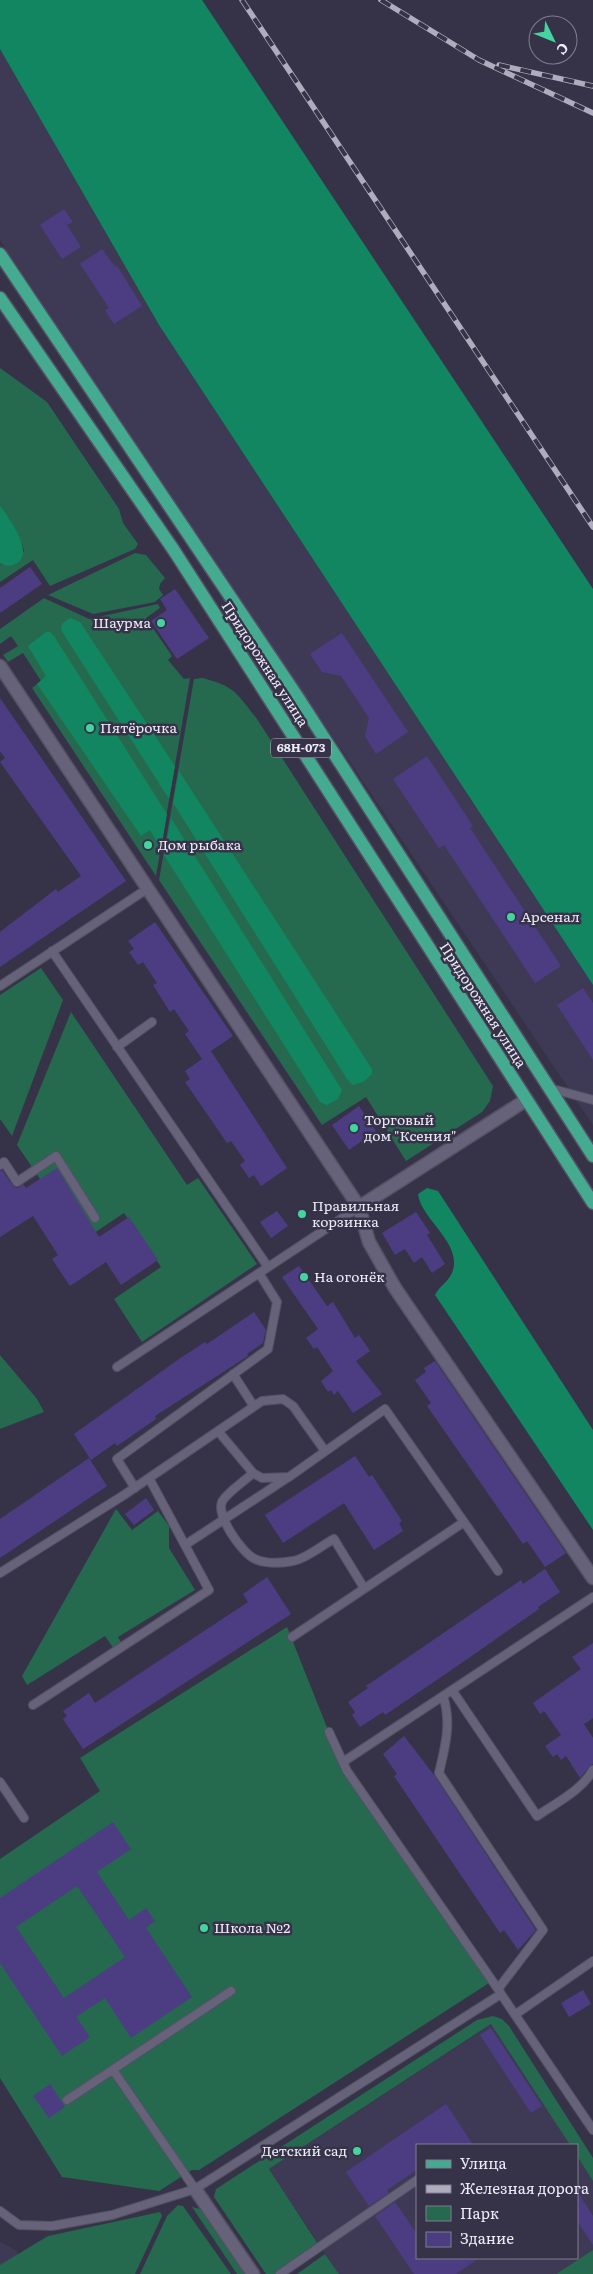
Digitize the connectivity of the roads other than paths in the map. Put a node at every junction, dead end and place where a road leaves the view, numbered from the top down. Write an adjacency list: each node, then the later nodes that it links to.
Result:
1 (0, 254): 9 (main road, 68Н-073)
2 (0, 298): 10 (main road, Придорожная улица / 68Н-073)
3 (0, 666): 4 (street)
4 (147, 889): 5 (lane); 15 (street)
5 (52, 951): 6 (lane); 8 (lane)
6 (0, 986)
7 (152, 1022): 8 (lane)
8 (117, 1047): 17 (lane)
9 (548, 1088): 11 (lane); 12 (main road, 68Н-073)
10 (526, 1100): 14 (main road, Придорожная улица / 68Н-073); 15 (street)
11 (593, 1100)
12 (593, 1156)
13 (0, 1165): 16 (lane)
14 (593, 1203)
15 (359, 1207): 17 (lane); 33 (street)
16 (96, 1218)
17 (268, 1267): 18 (lane)
18 (259, 1273): 19 (lane); 20 (lane)
19 (117, 1367)
20 (233, 1374): 21 (lane); 27 (lane)
21 (253, 1405): 22 (lane); 23 (lane)
22 (218, 1431): 24 (lane); 26 (lane)
23 (325, 1452): 25 (lane); 29 (lane)
24 (253, 1473): 25 (lane); 28 (lane)
25 (289, 1477): 28 (lane)
26 (149, 1478): 27 (lane); 30 (lane)
27 (135, 1488): 32 (lane)
28 (225, 1521): 30 (lane); 34 (lane)
29 (464, 1522): 31 (lane); 34 (lane)
30 (185, 1545): 39 (lane)
31 (498, 1571)
32 (0, 1573)
33 (593, 1578)
34 (364, 1588): 36 (lane)
35 (593, 1597): 37 (lane)
36 (292, 1637)
37 (452, 1690): 38 (lane); 42 (lane)
38 (443, 1696): 41 (lane); 47 (lane)
39 (33, 1706)
40 (329, 1732): 41 (lane)
41 (343, 1762): 47 (lane)
42 (593, 1770)
43 (0, 1782): 44 (lane)
44 (24, 1818)
45 (593, 1961): 48 (lane)
46 (231, 1991): 49 (lane)
47 (500, 1991): 48 (lane); 53 (lane)
48 (516, 2014): 51 (lane)
49 (113, 2070): 50 (lane); 53 (lane)
50 (67, 2100)
51 (592, 2125)
52 (416, 2181): 56 (lane)
53 (195, 2189): 54 (lane); 55 (street)
54 (0, 2211)
55 (253, 2274)
56 (280, 2274)

